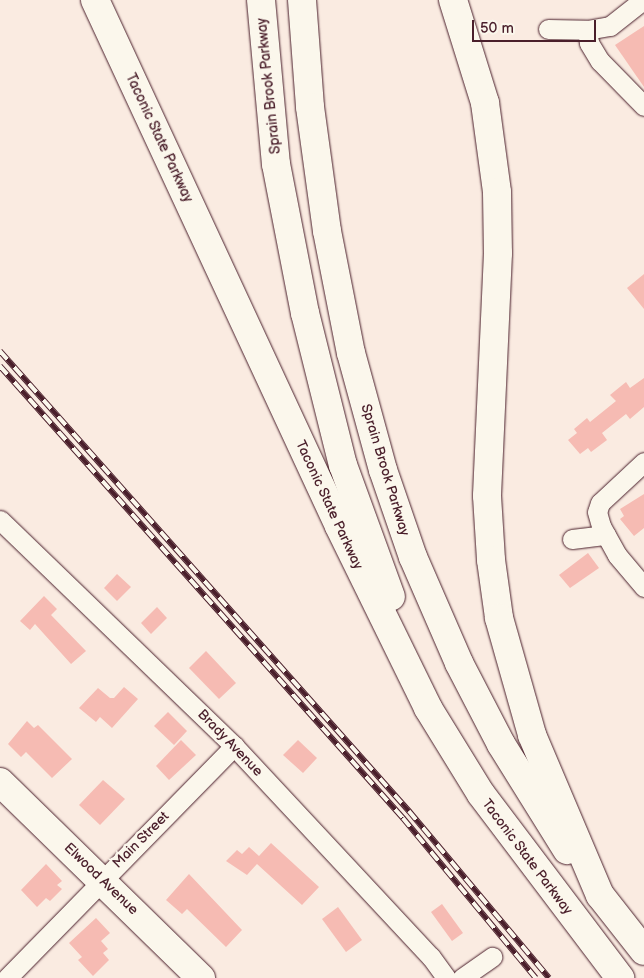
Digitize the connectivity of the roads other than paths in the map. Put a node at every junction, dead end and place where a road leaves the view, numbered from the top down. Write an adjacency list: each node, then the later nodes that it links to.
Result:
1 (95, 0): 17 (main road, Taconic State Parkway)
2 (261, 0): 17 (main road, Sprain Brook Parkway)
3 (302, 0): 18 (main road, Sprain Brook Parkway)
4 (453, 0): 18 (main road)
5 (643, 0): 7 (street)
6 (548, 29): 7 (street)
7 (587, 30): 8 (street)
8 (644, 106)
9 (644, 462): 11 (street)
10 (0, 520): 14 (street, Brady Avenue)
11 (606, 535): 12 (street); 13 (street)
12 (572, 539)
13 (644, 587)
14 (234, 746): 16 (street, Main Street); 23 (street, Brady Avenue)
15 (0, 782): 16 (main road, Elwood Avenue)
16 (102, 880): 21 (street, Main Street); 22 (main road, Elwood Avenue)
17 (554, 894): 25 (main road, Taconic State Parkway)
18 (600, 895): 19 (main road)
19 (644, 951)
20 (492, 958): 24 (street)
21 (7, 978)
22 (201, 978)
23 (446, 978)
24 (462, 978)
25 (620, 978)

